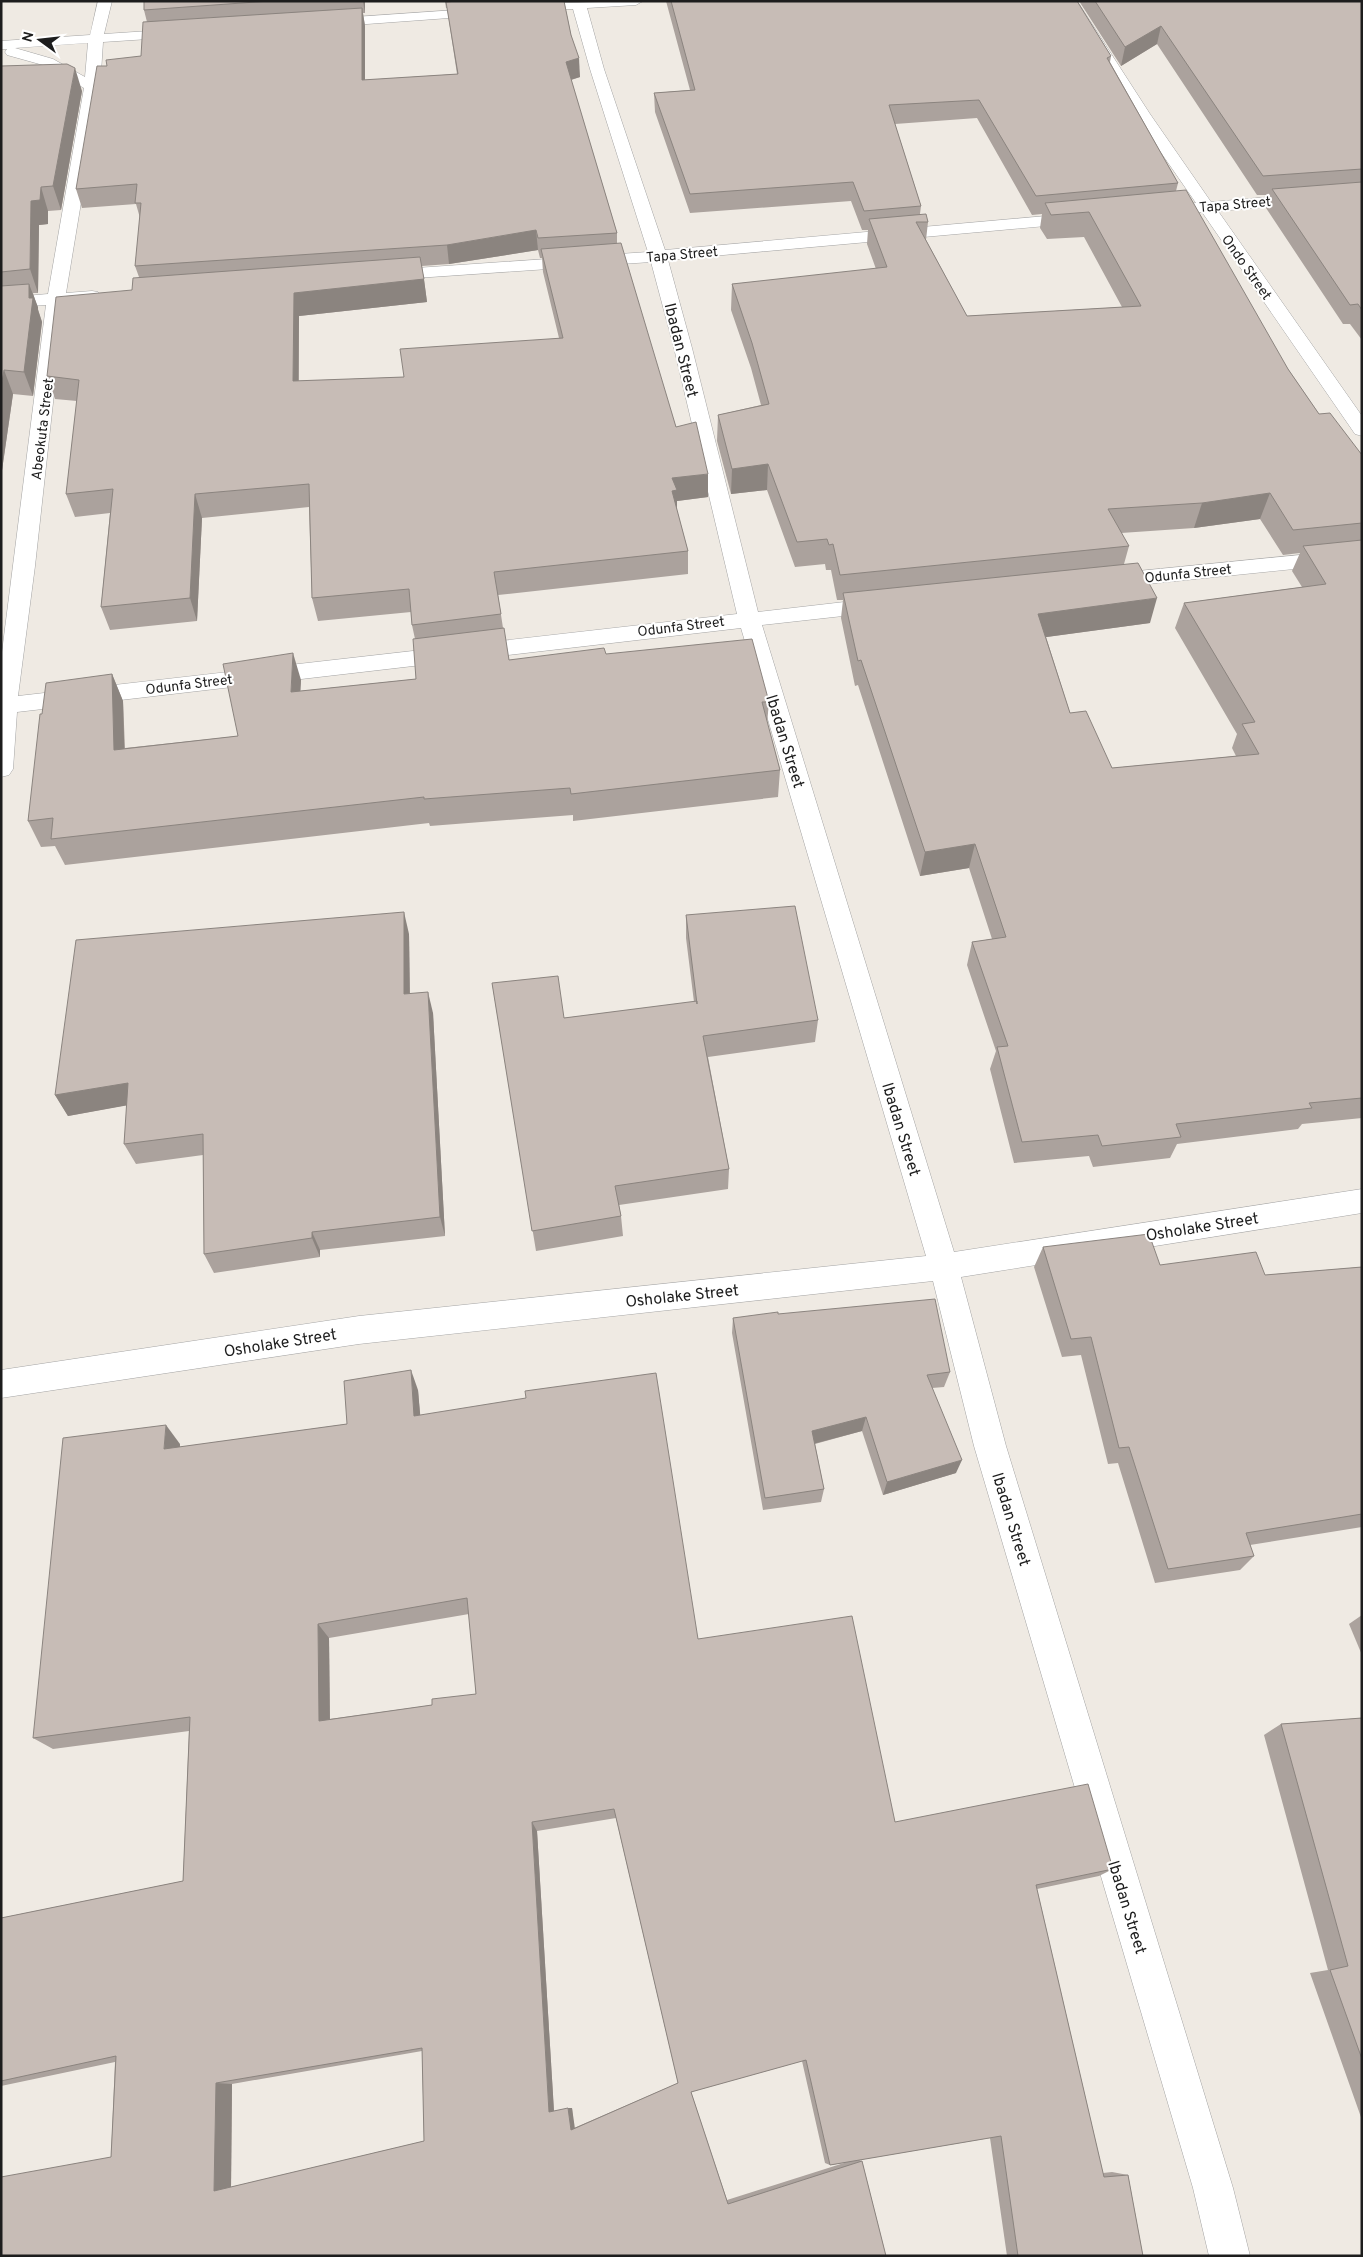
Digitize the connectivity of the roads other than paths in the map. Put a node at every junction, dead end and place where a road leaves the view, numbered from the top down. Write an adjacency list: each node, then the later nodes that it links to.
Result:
1 (105, 1): 9 (street, Abeokuta Street)
2 (636, 1): 4 (street)
3 (1070, 1): 14 (street, Ondo Street)
4 (579, 3): 5 (street); 17 (street, Ibadan Street)
5 (549, 7)
6 (500, 11): 7 (street)
7 (313, 24)
8 (195, 32): 9 (street)
9 (96, 39): 10 (street); 12 (street, Abeokuta Street)
10 (1, 45)
11 (1, 50): 12 (street)
12 (92, 88): 20 (street, Abeokuta Street)
13 (1362, 194): 14 (street, Tapa Street)
14 (1206, 206): 15 (street, Tapa Street); 22 (street, Ondo Street)
15 (1147, 212)
16 (1098, 216): 17 (street, Tapa Street)
17 (658, 256): 18 (street, Tapa Street); 26 (street, Ibadan Street)
18 (372, 276)
19 (106, 295): 20 (street)
20 (56, 298): 21 (street); 27 (street, Abeokuta Street)
21 (1, 303)
22 (1362, 430)
23 (1362, 555): 24 (street, Odunfa Street)
24 (1085, 584)
25 (897, 603): 26 (street, Odunfa Street)
26 (749, 618): 27 (street, Odunfa Street); 30 (street, Ibadan Street)
27 (4, 706): 28 (street, Abeokuta Street)
28 (1, 769)
29 (1362, 1201): 30 (street, Osholake Street)
30 (944, 1267): 31 (street, Osholake Street); 32 (street, Ibadan Street)
31 (1, 1384)
32 (1230, 2256)

